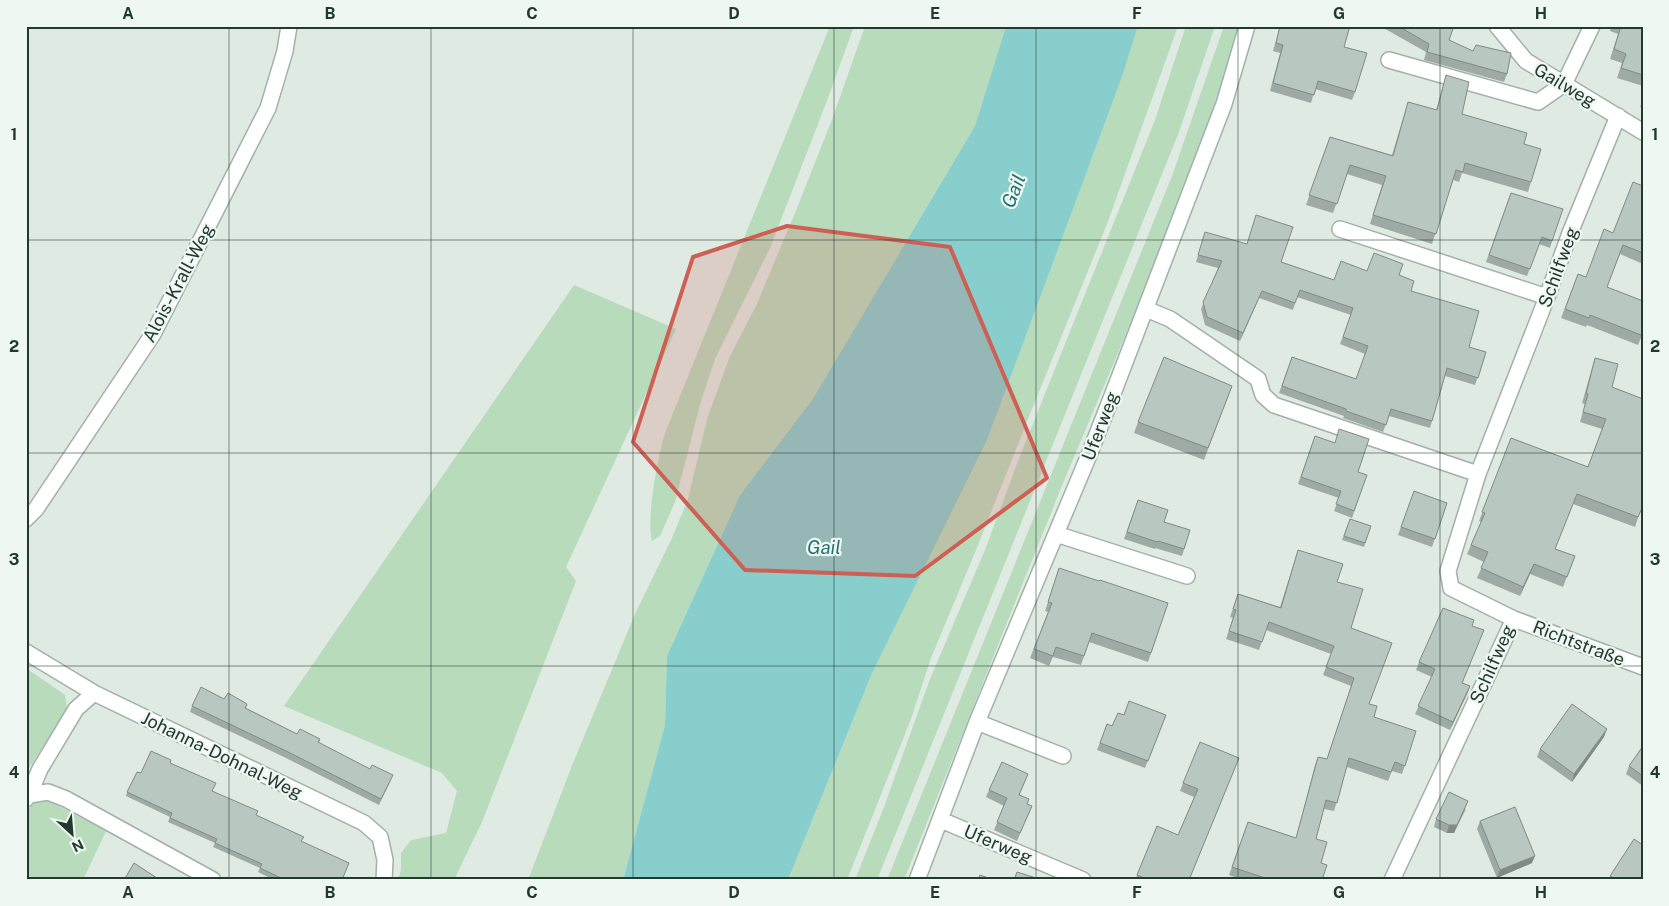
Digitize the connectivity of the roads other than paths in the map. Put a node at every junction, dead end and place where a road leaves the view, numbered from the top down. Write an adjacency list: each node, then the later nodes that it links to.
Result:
1 (289, 26): 13 (street, Alois-Krall-Weg)
2 (1247, 26): 11 (street, Uferweg)
3 (1497, 26): 6 (street, Gailweg)
4 (1592, 26): 6 (street)
5 (1389, 60): 6 (street)
6 (1564, 84): 7 (street, Gailweg)
7 (1618, 116): 8 (street, Gailweg); 10 (street, Schilfweg)
8 (1643, 132)
9 (1340, 229): 10 (street)
10 (1547, 297): 12 (street, Schilfweg)
11 (1146, 309): 12 (street); 14 (street, Uferweg)
12 (1478, 474): 16 (street, Schilfweg)
13 (26, 519)
14 (1056, 534): 15 (street); 20 (street, Uferweg)
15 (1187, 576)
16 (1514, 619): 18 (street, Richtstraße); 28 (street, Schilfweg)
17 (26, 652): 19 (street, Johanna-Dohnal-Weg)
18 (1643, 667)
19 (94, 693): 22 (street); 25 (street, Johanna-Dohnal-Weg)
20 (977, 722): 21 (street); 23 (street, Uferweg)
21 (1063, 756)
22 (28, 797): 24 (street)
23 (941, 820): 26 (street, Uferweg); 27 (street, Uferweg)
24 (213, 880)
25 (384, 880)
26 (917, 880)
27 (1083, 880)
28 (1392, 880)

